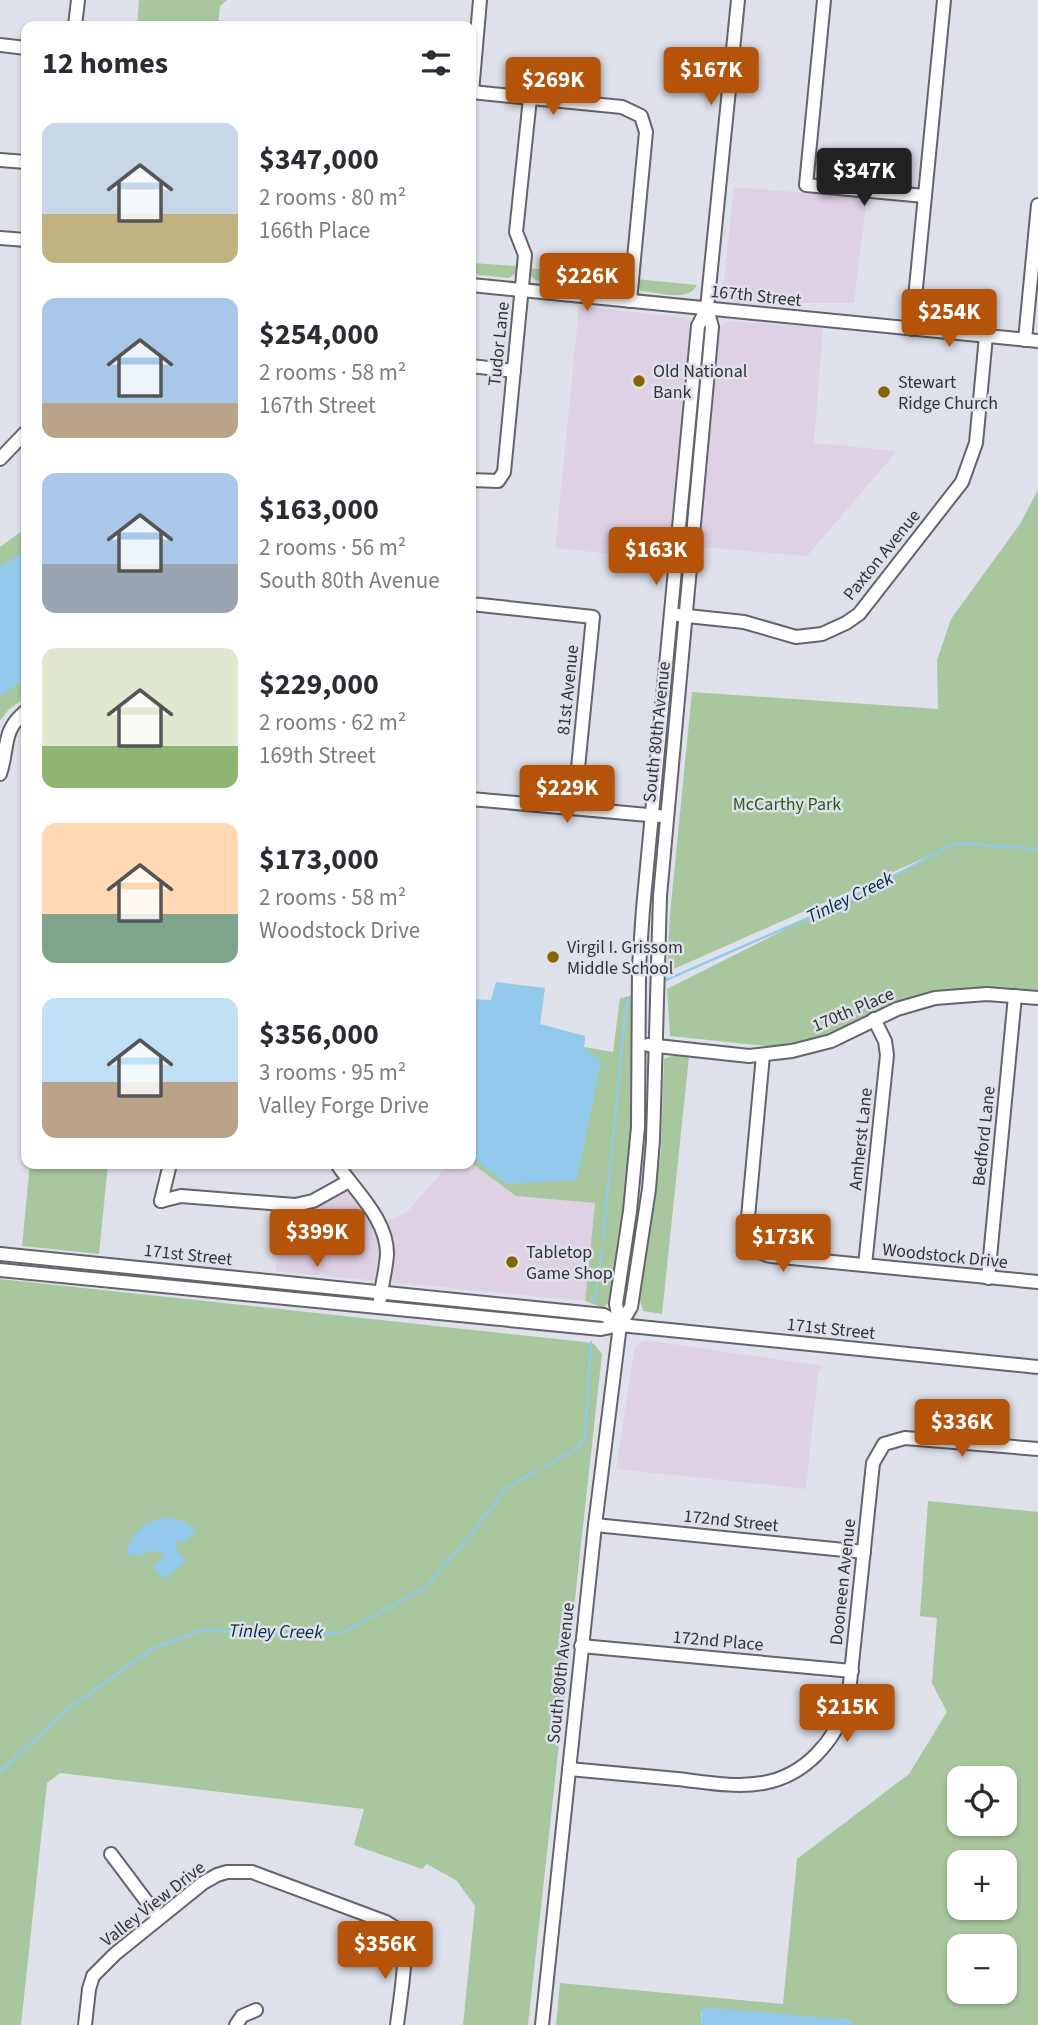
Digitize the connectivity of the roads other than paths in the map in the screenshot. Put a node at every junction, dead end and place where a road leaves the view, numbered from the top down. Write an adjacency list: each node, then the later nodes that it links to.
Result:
1 (78, 0): 6 (street)
2 (481, 0): 8 (street)
3 (738, 0): 21 (street, South 80th Avenue)
4 (824, 0): 14 (street)
5 (944, 0): 14 (street)
6 (76, 21)
7 (0, 45): 9 (street)
8 (476, 46)
9 (21, 47)
10 (476, 93): 11 (street)
11 (530, 99): 19 (street, Tudor Lane); 20 (street)
12 (0, 160): 13 (street)
13 (21, 162)
14 (925, 197): 22 (street)
15 (1038, 205): 24 (street)
16 (0, 238): 17 (street)
17 (21, 240)
18 (476, 285): 19 (street, 167th Street)
19 (522, 290): 20 (street, 167th Street); 26 (street, Tudor Lane)
20 (629, 301): 21 (street, 167th Street)
21 (706, 308): 22 (street, 167th Street); 31 (street, South 80th Avenue); 32 (street, South 80th Avenue)
22 (912, 329): 23 (street, 167th Street)
23 (986, 336): 24 (street, 167th Street); 32 (street, Paxton Avenue)
24 (1032, 340)
25 (476, 366): 26 (street)
26 (514, 370): 29 (street, Tudor Lane)
27 (21, 437): 28 (street)
28 (0, 459)
29 (476, 480)
30 (476, 605): 36 (street, 81st Avenue)
31 (670, 615): 32 (street, Paxton Avenue); 37 (street, South 80th Avenue)
32 (686, 616): 38 (street, South 80th Avenue)
33 (21, 715): 34 (street)
34 (0, 774)
35 (476, 799): 36 (street)
36 (573, 808): 37 (street)
37 (651, 815): 38 (street); 42 (street, South 80th Avenue)
38 (666, 816): 43 (street, South 80th Avenue)
39 (1015, 996): 40 (street, 170th Place); 41 (street, 170th Place); 51 (street, Bedford Lane)
40 (1038, 998)
41 (874, 1019): 44 (street, 170th Place); 49 (street, Amherst Lane)
42 (639, 1044): 43 (street, 170th Place); 55 (street, South 80th Avenue)
43 (655, 1045): 44 (street, 170th Place); 55 (street, South 80th Avenue)
44 (763, 1055): 49 (street, Woodstock Drive)
45 (169, 1169): 47 (street)
46 (341, 1169): 47 (street)
47 (349, 1181): 53 (street)
48 (0, 1254): 53 (street, 171st Street)
49 (866, 1265): 51 (street, Woodstock Drive)
50 (0, 1270): 54 (street, 171st Street)
51 (988, 1278): 52 (street, Woodstock Drive)
52 (1038, 1282)
53 (381, 1292): 54 (street); 55 (street, 171st Street)
54 (379, 1307): 55 (street, 171st Street)
55 (620, 1325): 56 (street, 171st Street); 58 (street, South 80th Avenue)
56 (1038, 1367)
57 (1038, 1449): 59 (street, Dooneen Avenue)
58 (595, 1525): 59 (street, 172nd Street); 60 (street, South 80th Avenue)
59 (864, 1552): 61 (street, Dooneen Avenue)
60 (581, 1646): 61 (street, 172nd Place); 62 (street, South 80th Avenue)
61 (852, 1671): 62 (street, Dooneen Avenue)
62 (569, 1769): 69 (street, South 80th Avenue)
63 (111, 1853): 64 (street)
64 (159, 1919): 66 (street, Valley View Drive); 68 (street, Valley View Drive)
65 (256, 2010): 67 (street)
66 (85, 2025)
67 (236, 2025)
68 (397, 2025)
69 (542, 2025)

